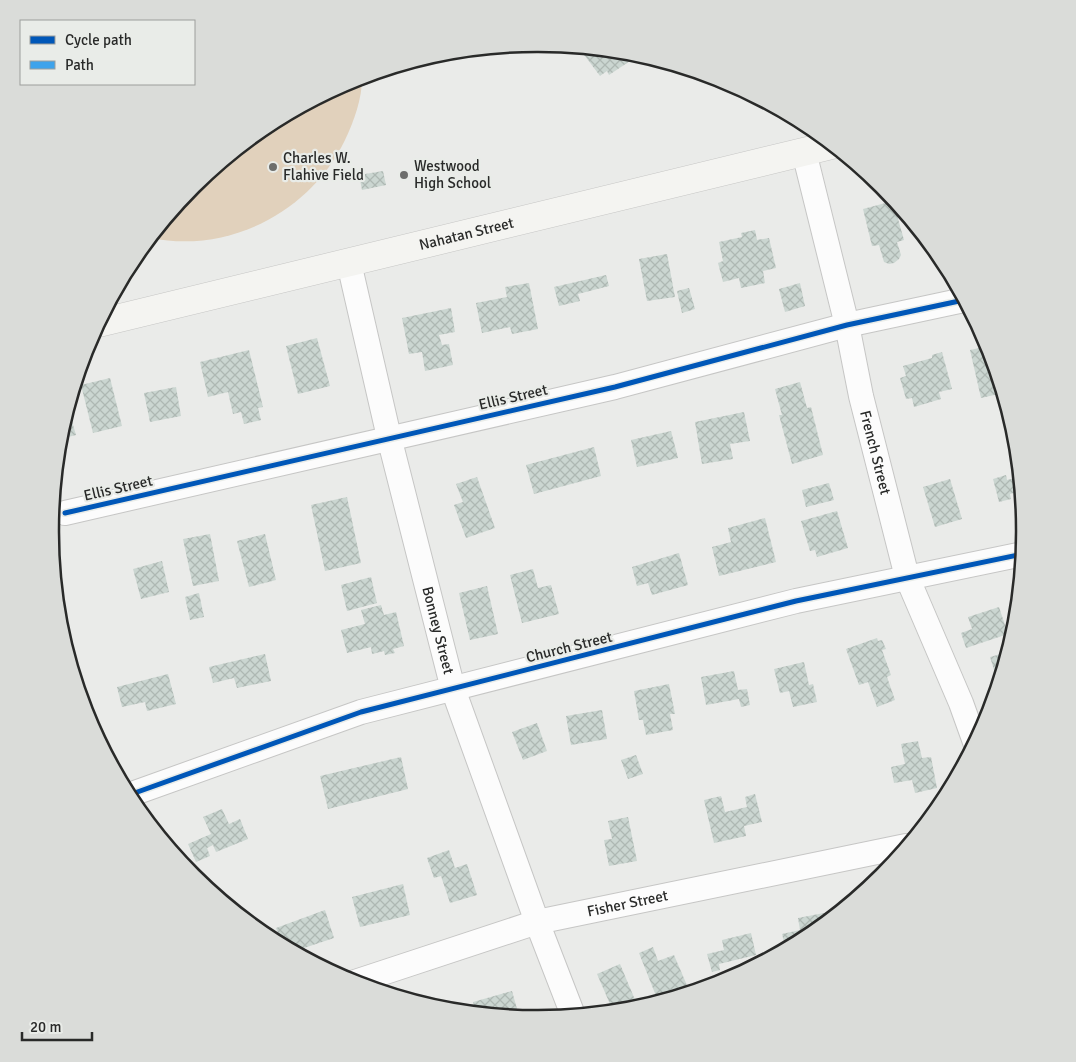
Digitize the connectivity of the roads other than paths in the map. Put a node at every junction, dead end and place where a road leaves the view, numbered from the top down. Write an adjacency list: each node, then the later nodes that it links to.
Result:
1 (824, 147): 2 (main road, Nahatan Street)
2 (804, 152): 3 (main road, Nahatan Street); 6 (street, French Street)
3 (349, 263): 5 (main road, Nahatan Street); 7 (street, Bonney Street)
4 (957, 301): 6 (street, Ellis Street)
5 (108, 321)
6 (846, 325): 7 (street, Ellis Street); 10 (street, French Street)
7 (390, 437): 8 (street, Ellis Street); 11 (street, Bonney Street)
8 (65, 513)
9 (1015, 556): 10 (street, Church Street)
10 (907, 577): 11 (street, Church Street); 12 (street, French Street)
11 (453, 689): 13 (street, Church Street); 15 (street, Bonney Street)
12 (972, 733)
13 (137, 792)
14 (896, 848): 15 (street, Fisher Street)
15 (537, 922): 16 (street, Fisher Street); 17 (street, Bonney Street)
16 (368, 978)
17 (570, 1008)

